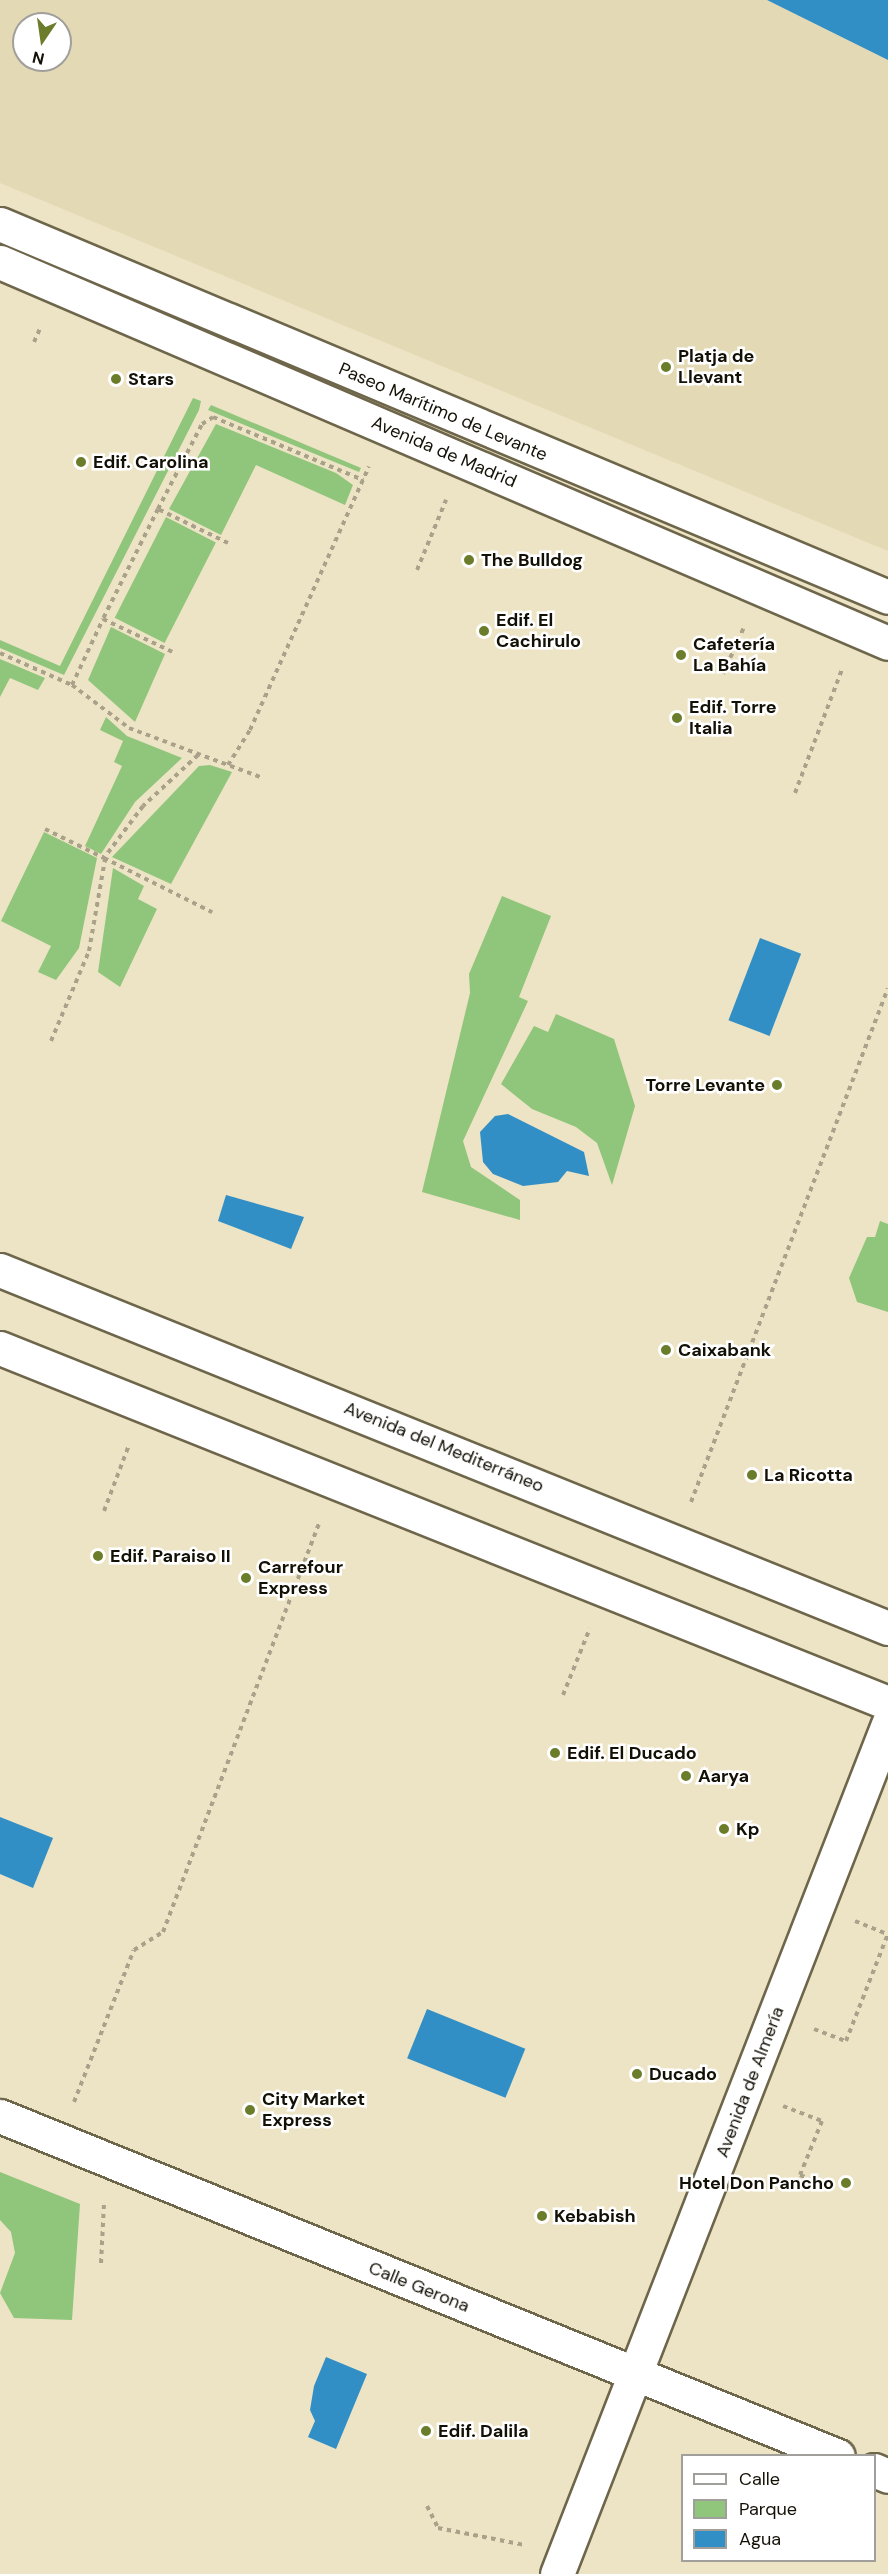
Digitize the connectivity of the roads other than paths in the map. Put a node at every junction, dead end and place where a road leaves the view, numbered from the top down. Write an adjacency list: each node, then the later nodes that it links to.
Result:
1 (0, 224): 3 (street, Paseo Marítimo de Levante)
2 (0, 262): 4 (street, Avenida de Madrid)
3 (888, 597)
4 (888, 643)
5 (0, 1270): 7 (street, Avenida del Mediterráneo)
6 (0, 1348): 8 (street)
7 (888, 1628)
8 (888, 1703)
9 (888, 1724): 11 (street, Avenida de Almería)
10 (0, 2116): 11 (street, Calle Gerona)
11 (634, 2374): 12 (street, Calle Gerona); 13 (street, Avenida de Almería)
12 (833, 2454)
13 (560, 2564)

